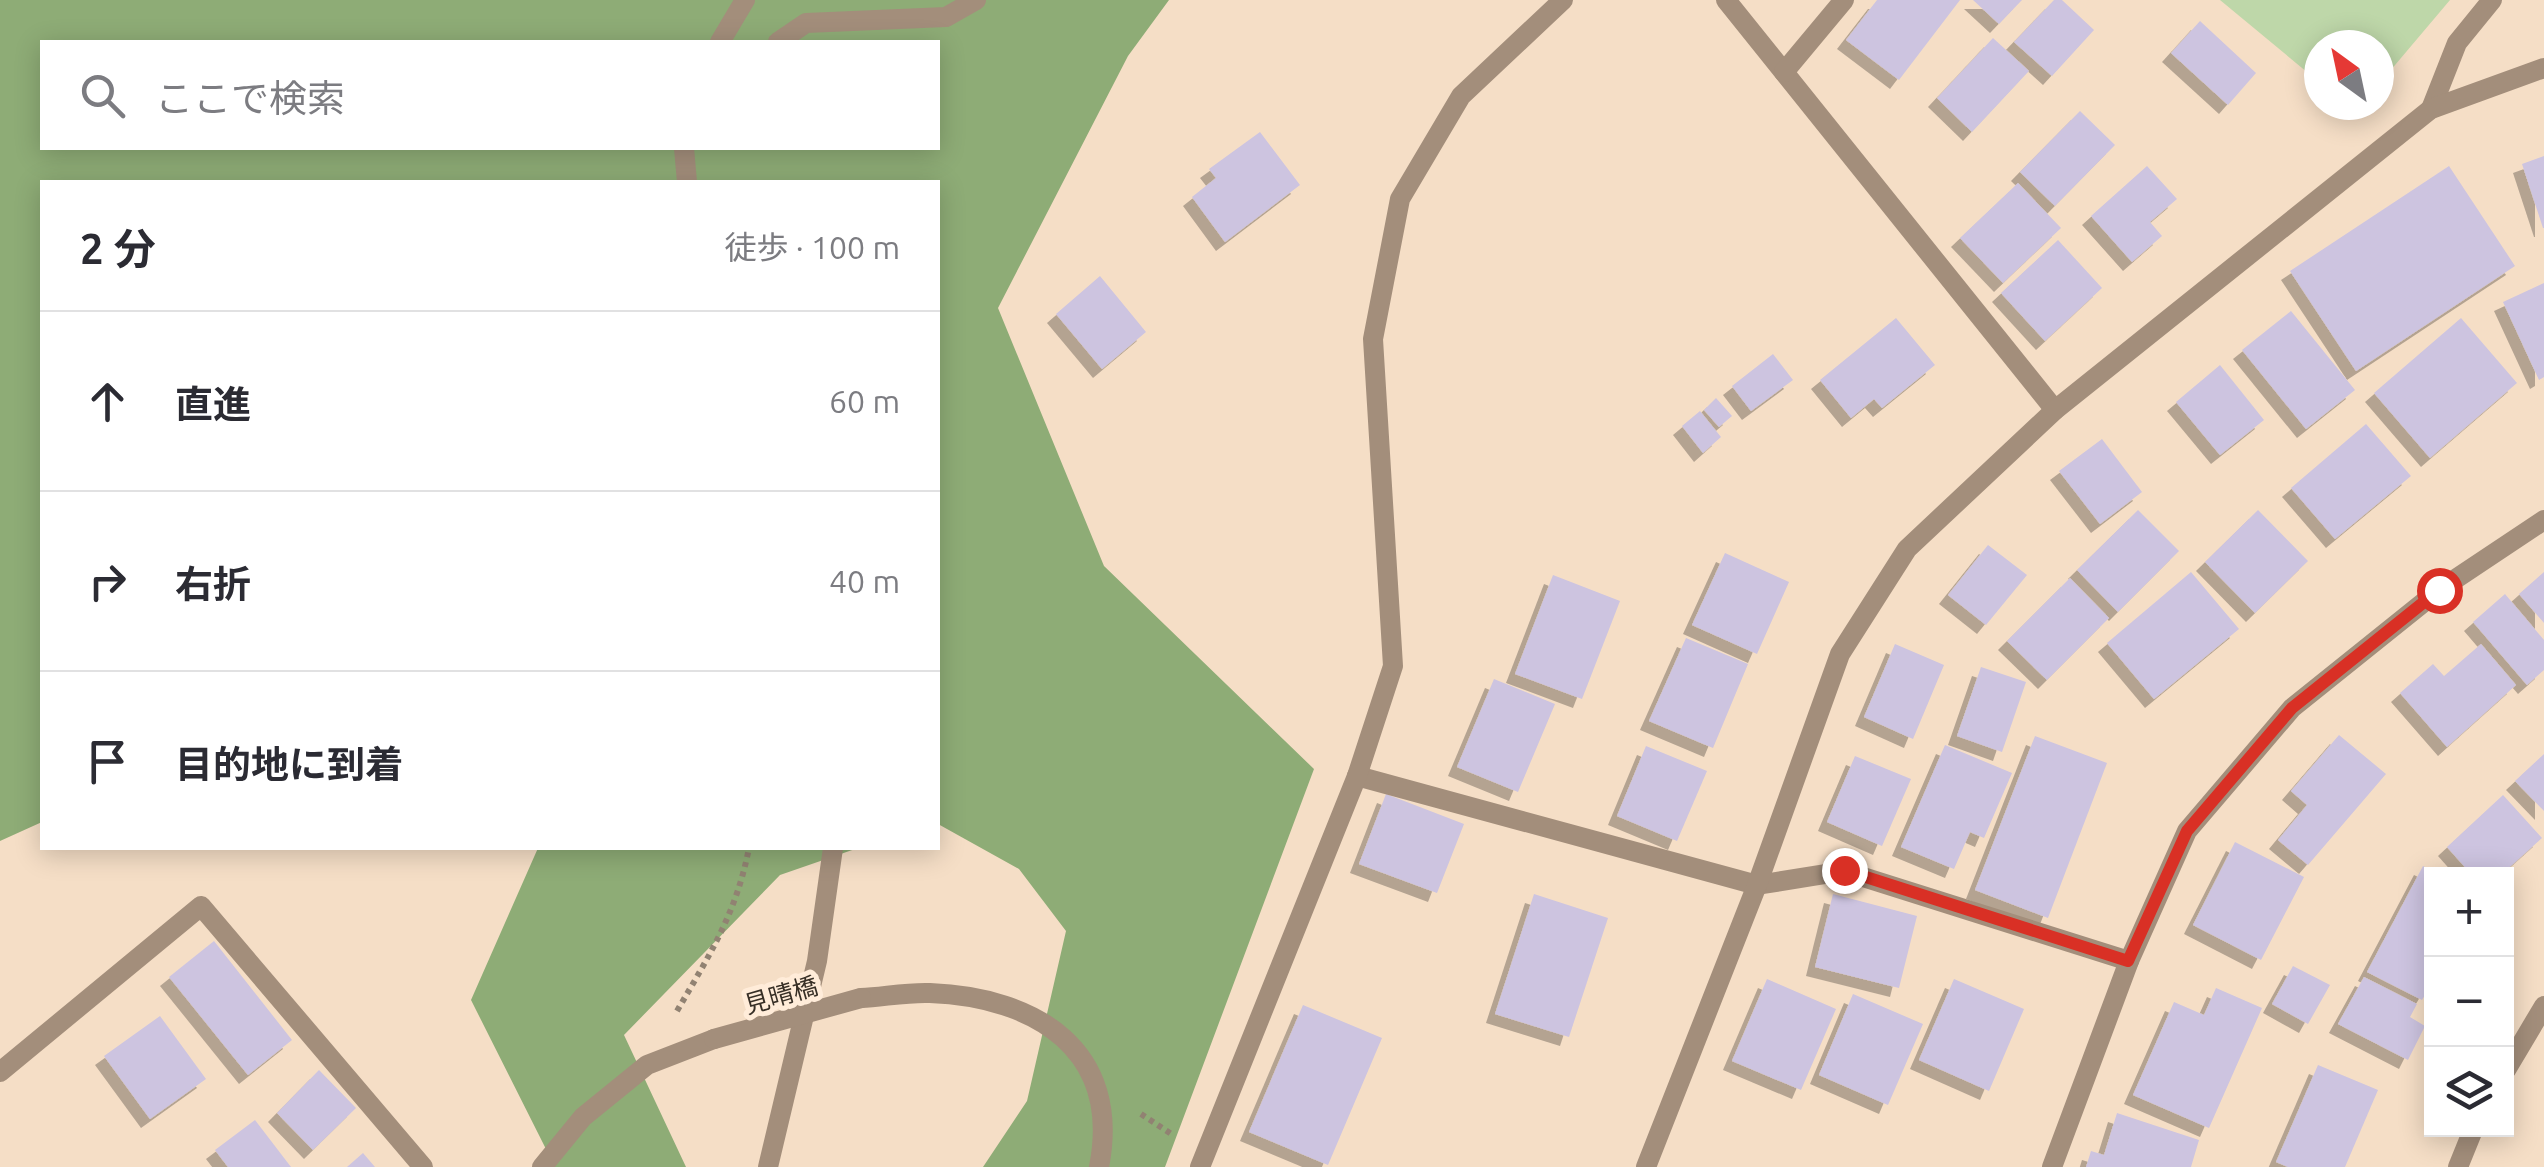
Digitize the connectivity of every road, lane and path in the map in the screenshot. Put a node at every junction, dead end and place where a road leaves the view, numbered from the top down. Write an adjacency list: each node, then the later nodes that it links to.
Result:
1 (745, 0): 7 (street)
2 (976, 0): 8 (street)
3 (1563, 0): 16 (street)
4 (1726, 0): 10 (street)
5 (1844, 0): 10 (street)
6 (2492, 0): 11 (street)
7 (721, 40)
8 (781, 40)
9 (2544, 68): 11 (street)
10 (1784, 72): 14 (street)
11 (2432, 108): 14 (street)
12 (684, 150): 13 (street)
13 (686, 180)
14 (2055, 410): 19 (street)
15 (2544, 520): 21 (street)
16 (1357, 776): 19 (street); 27 (street)
17 (750, 850): 20 (path)
18 (833, 850): 30 (street)
19 (1757, 885): 21 (street); 32 (street)
20 (717, 948)
21 (2128, 961): 33 (street)
22 (2544, 1006): 23 (street)
23 (2514, 1057)
24 (0, 1072): 28 (street)
25 (1138, 1111): 27 (path)
26 (2470, 1137): 34 (street)
27 (1203, 1160)
28 (423, 1167)
29 (542, 1167): 31 (street, 見晴橋, bridge)
30 (768, 1167)
31 (1099, 1167)
32 (1646, 1167)
33 (2052, 1167)
34 (2458, 1167)

